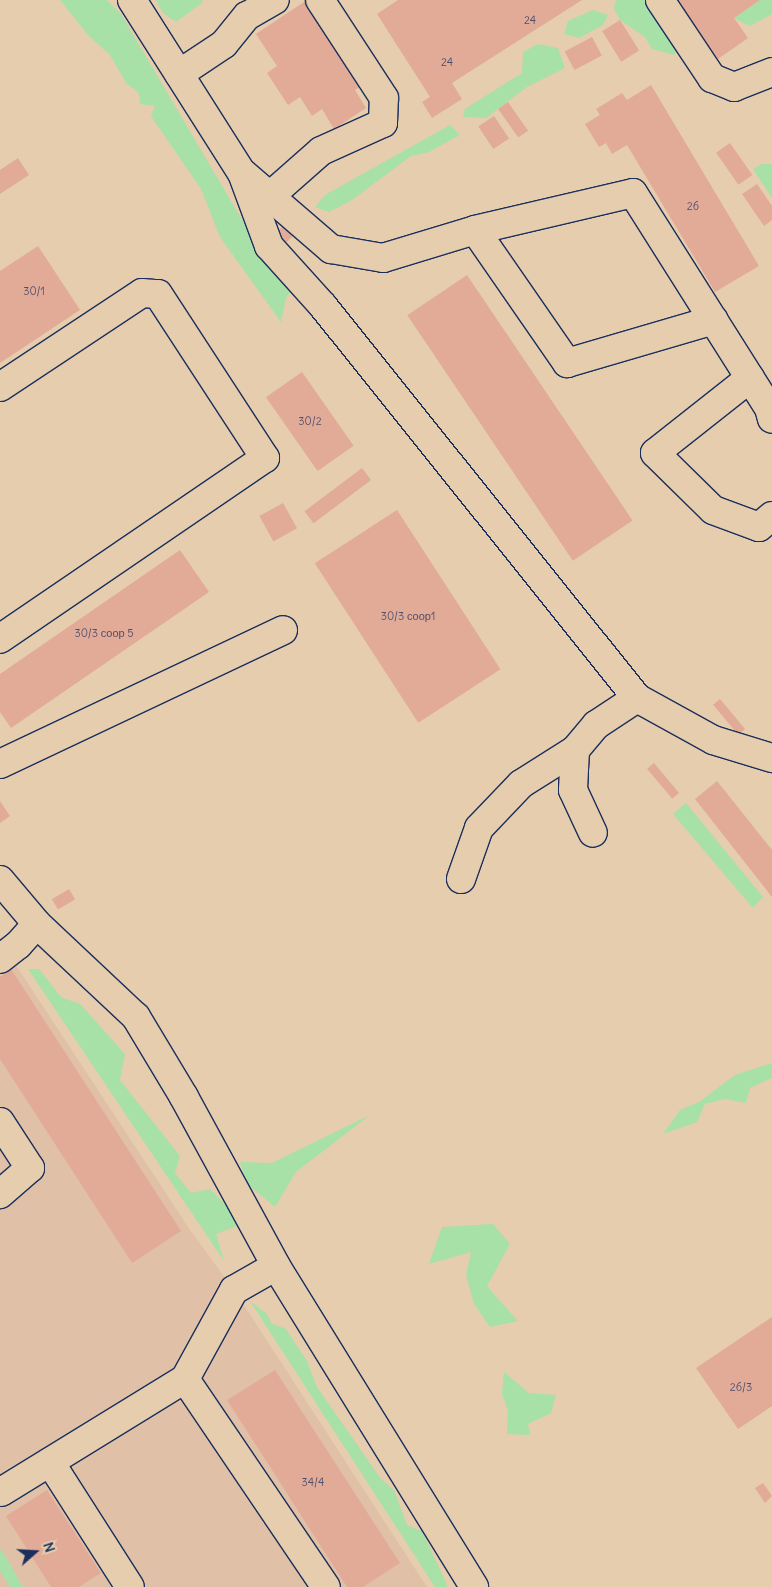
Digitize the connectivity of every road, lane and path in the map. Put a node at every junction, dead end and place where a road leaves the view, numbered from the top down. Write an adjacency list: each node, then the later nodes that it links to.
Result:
1 (132, 0): 5 (lane)
2 (275, 0): 5 (lane)
3 (320, 0): 8 (lane)
4 (660, 0): 6 (lane)
5 (180, 74): 7 (lane)
6 (769, 77)
7 (242, 173): 8 (lane); 17 (lane)
8 (270, 196): 9 (lane)
9 (475, 230): 10 (lane); 10 (lane)
10 (714, 320): 11 (lane)
11 (750, 378): 13 (lane); 14 (lane)
12 (0, 387): 16 (lane)
13 (772, 419)
14 (772, 516)
15 (283, 630): 20 (lane)
16 (0, 639)
17 (637, 698): 18 (lane); 19 (lane)
18 (575, 750): 21 (lane); 22 (lane)
19 (772, 758)
20 (0, 764)
21 (593, 834)
22 (461, 879)
23 (0, 880): 24 (lane)
24 (36, 924): 25 (lane); 28 (lane)
25 (0, 959)
26 (0, 1122): 27 (lane)
27 (0, 1194)
28 (276, 1266): 29 (lane); 34 (lane)
29 (185, 1379): 30 (lane); 33 (lane)
30 (50, 1462): 31 (lane); 32 (lane)
31 (1, 1492)
32 (130, 1587)
33 (326, 1587)
34 (474, 1587)

